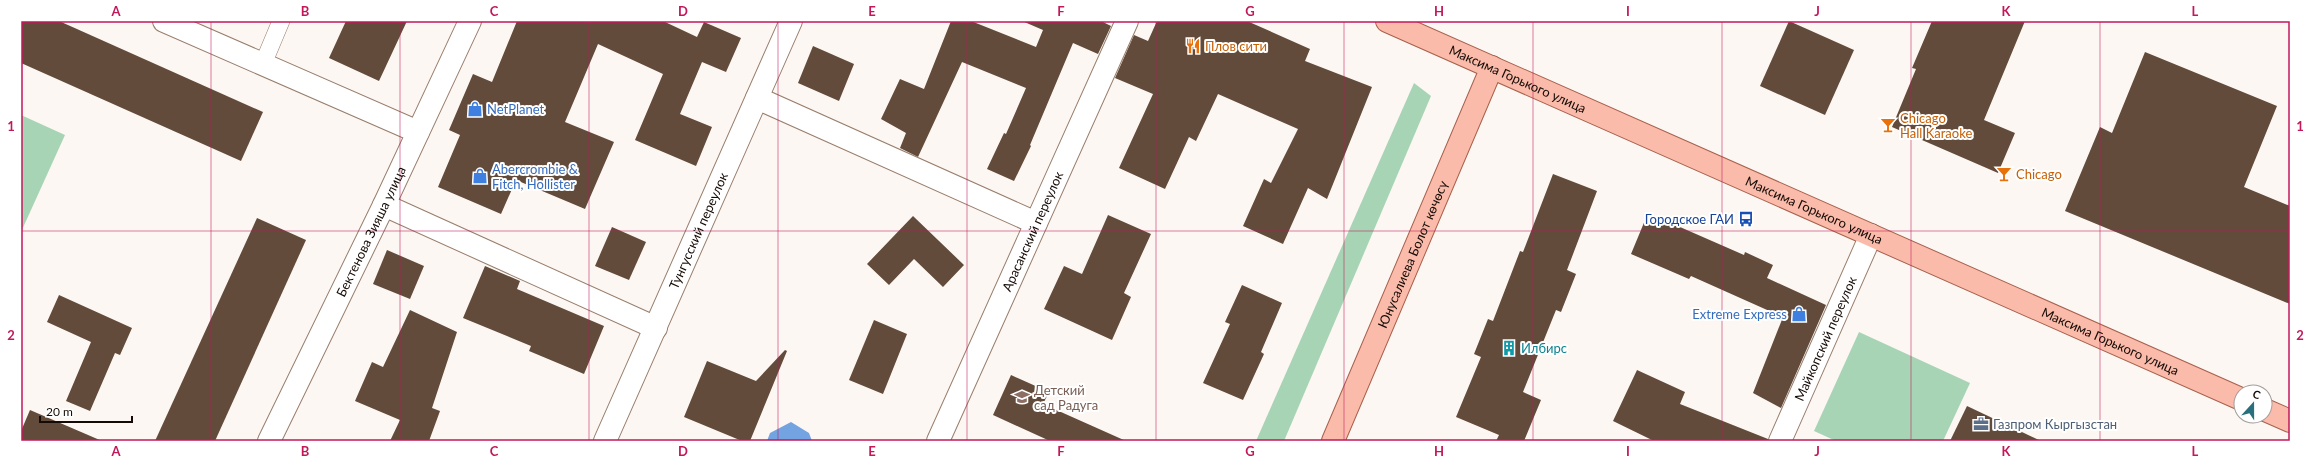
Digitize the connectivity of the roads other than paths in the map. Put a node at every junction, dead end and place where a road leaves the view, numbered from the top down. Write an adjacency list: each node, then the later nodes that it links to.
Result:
1 (164, 21): 7 (street)
2 (281, 21): 7 (lane)
3 (470, 21): 10 (street, Бектенова Зияша улица)
4 (791, 21): 9 (street, Тунгусский переулок)
5 (1127, 21): 12 (street, Арасанский переулок)
6 (1388, 21): 8 (main road, Максима Горького улица)
7 (263, 64): 10 (street)
8 (1492, 67): 13 (main road, Максима Горького улица); 21 (main road, Юнусалиева Болот көчөсү)
9 (757, 98): 12 (street); 14 (street, Тунгусский переулок)
10 (418, 132): 11 (street, Бектенова Зияша улица)
11 (384, 205): 14 (street); 18 (street, Бектенова Зияша улица)
12 (1036, 223): 20 (street, Арасанский переулок)
13 (1871, 236): 15 (main road, Максима Горького улица); 22 (street, Майкопский переулок)
14 (656, 328): 19 (street, Тунгусский переулок)
15 (2233, 395)
16 (2273, 414): 17 (main road)
17 (2290, 421)
18 (269, 441)
19 (605, 441)
20 (938, 441)
21 (1333, 441)
22 (1780, 441)

